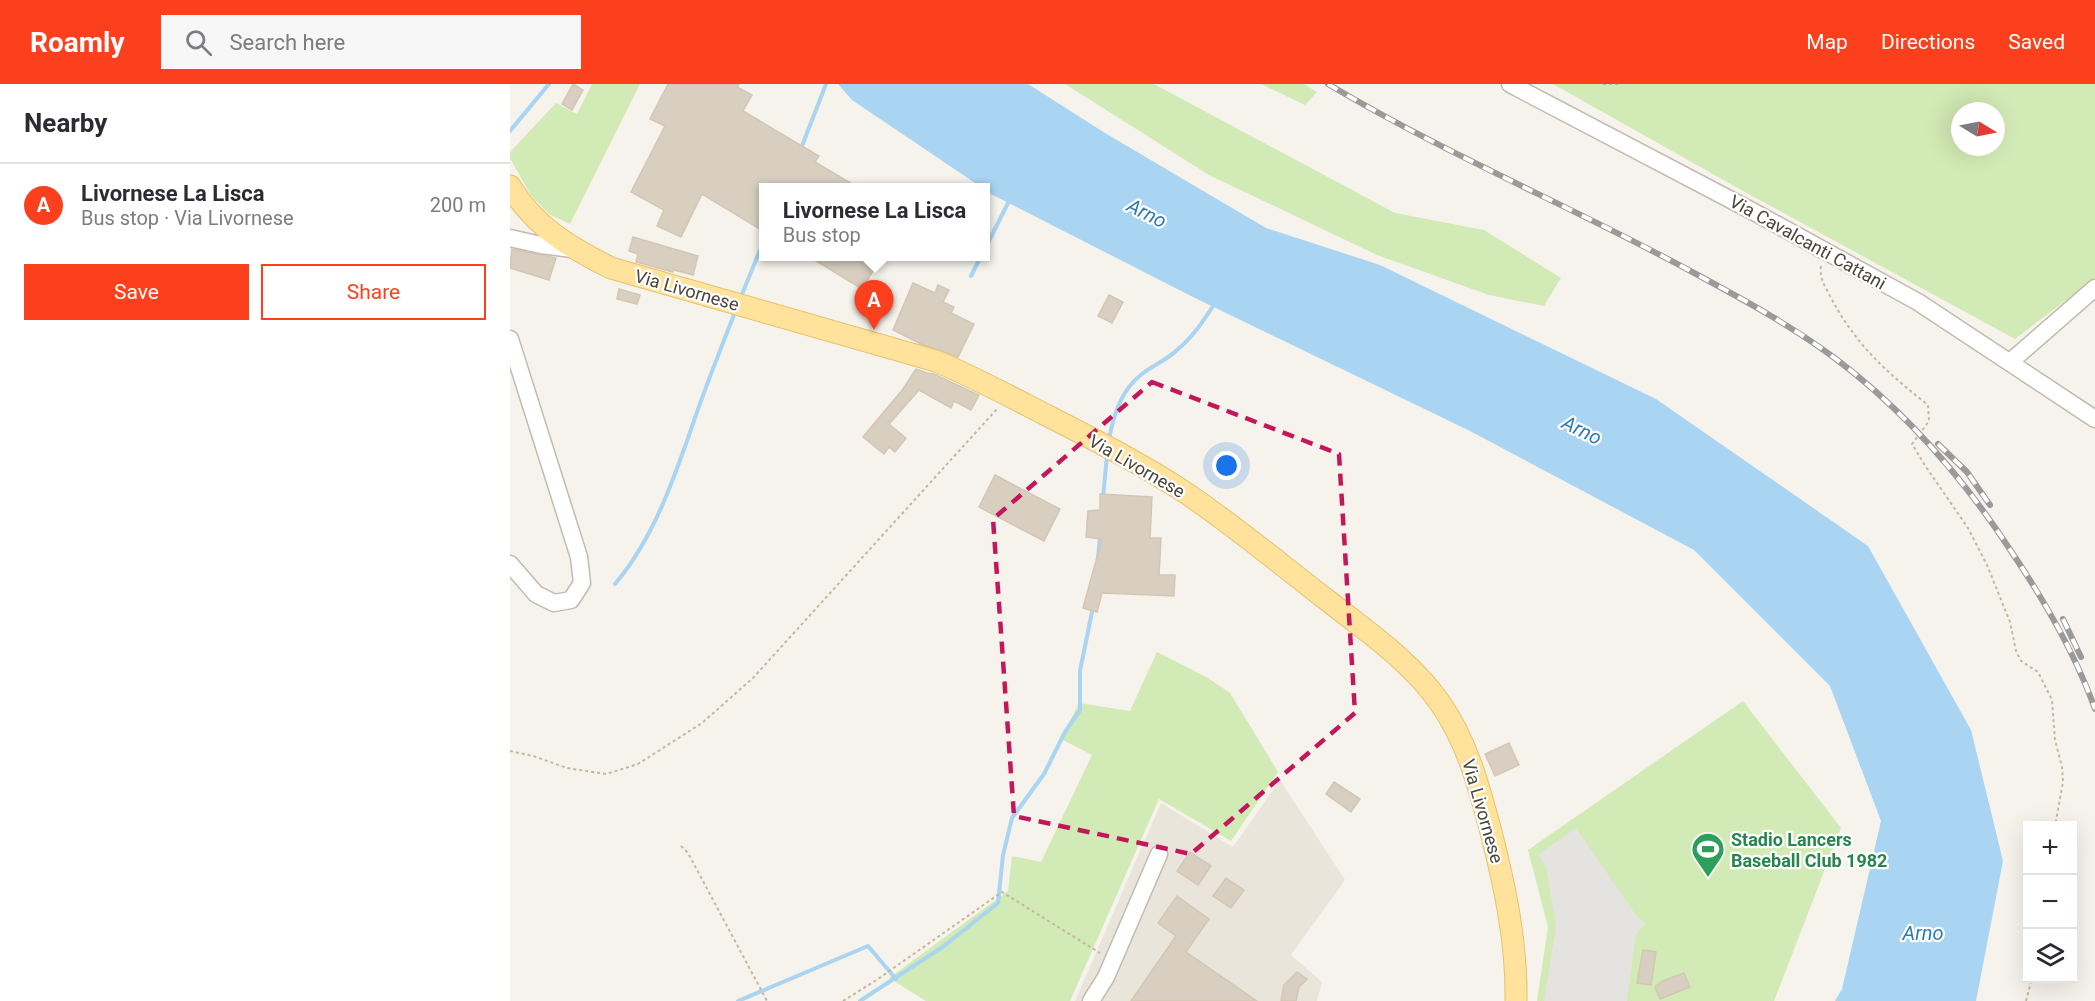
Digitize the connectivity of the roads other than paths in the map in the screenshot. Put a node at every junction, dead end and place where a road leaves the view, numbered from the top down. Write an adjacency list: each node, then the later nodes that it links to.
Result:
1 (1510, 84): 7 (street, Via Cavalcanti Cattani)
2 (510, 186): 4 (main road, Via Livornese)
3 (510, 238): 4 (street)
4 (572, 249): 12 (main road, Via Livornese)
5 (2095, 288): 7 (street)
6 (510, 339): 9 (street)
7 (2010, 362): 8 (street, Via Cavalcanti Cattani)
8 (2095, 419)
9 (510, 564)
10 (1159, 854): 11 (street)
11 (1091, 1001)
12 (1516, 1001)

